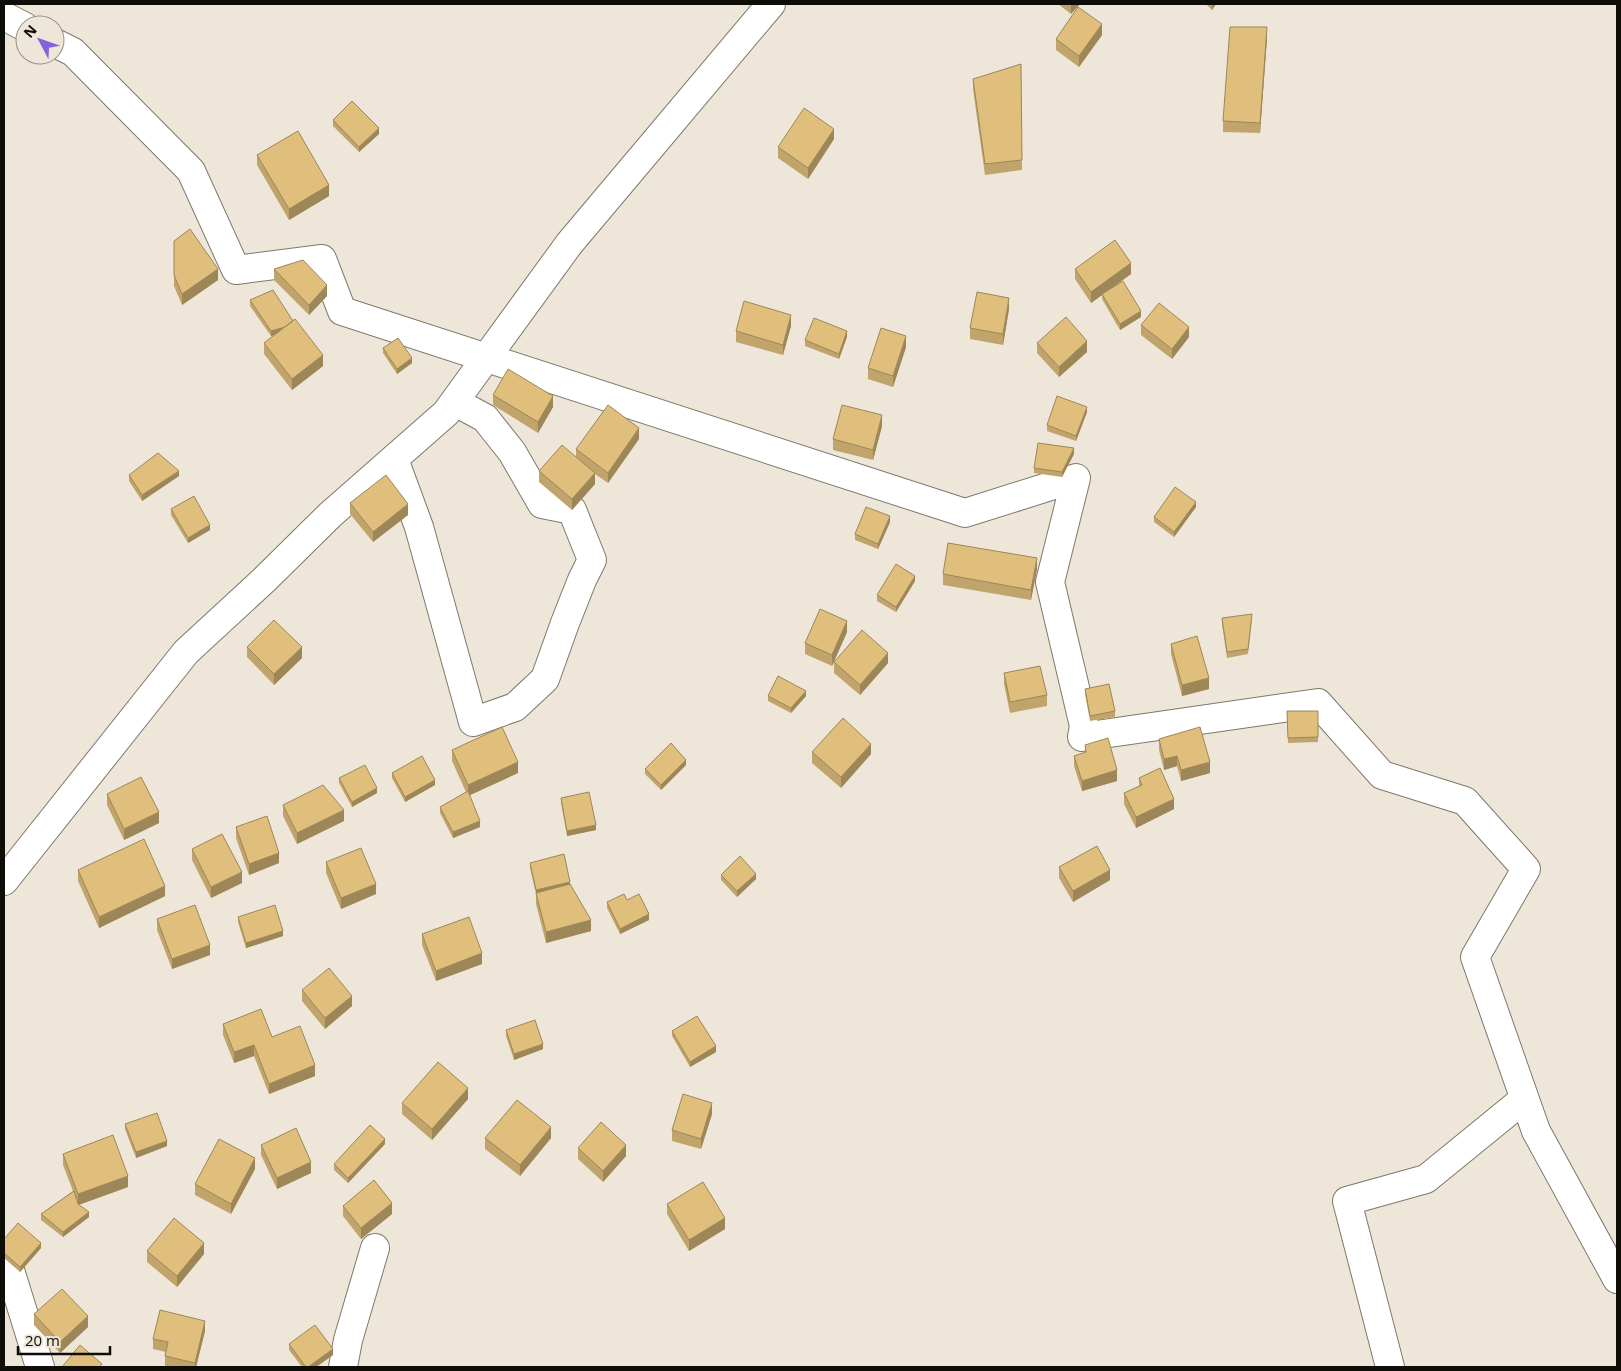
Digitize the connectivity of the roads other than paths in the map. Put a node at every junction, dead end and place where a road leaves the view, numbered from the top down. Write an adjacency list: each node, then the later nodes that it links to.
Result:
1 (771, 4): 3 (street)
2 (65, 48): 3 (street)
3 (487, 357): 4 (street); 7 (street)
4 (455, 402): 5 (street); 5 (street)
5 (394, 459): 6 (street)
6 (4, 881)
7 (1524, 1099): 10 (street); 13 (street)
8 (375, 1248): 12 (street)
9 (4, 1269): 11 (street)
10 (1617, 1279)
11 (40, 1367)
12 (343, 1367)
13 (1390, 1367)

